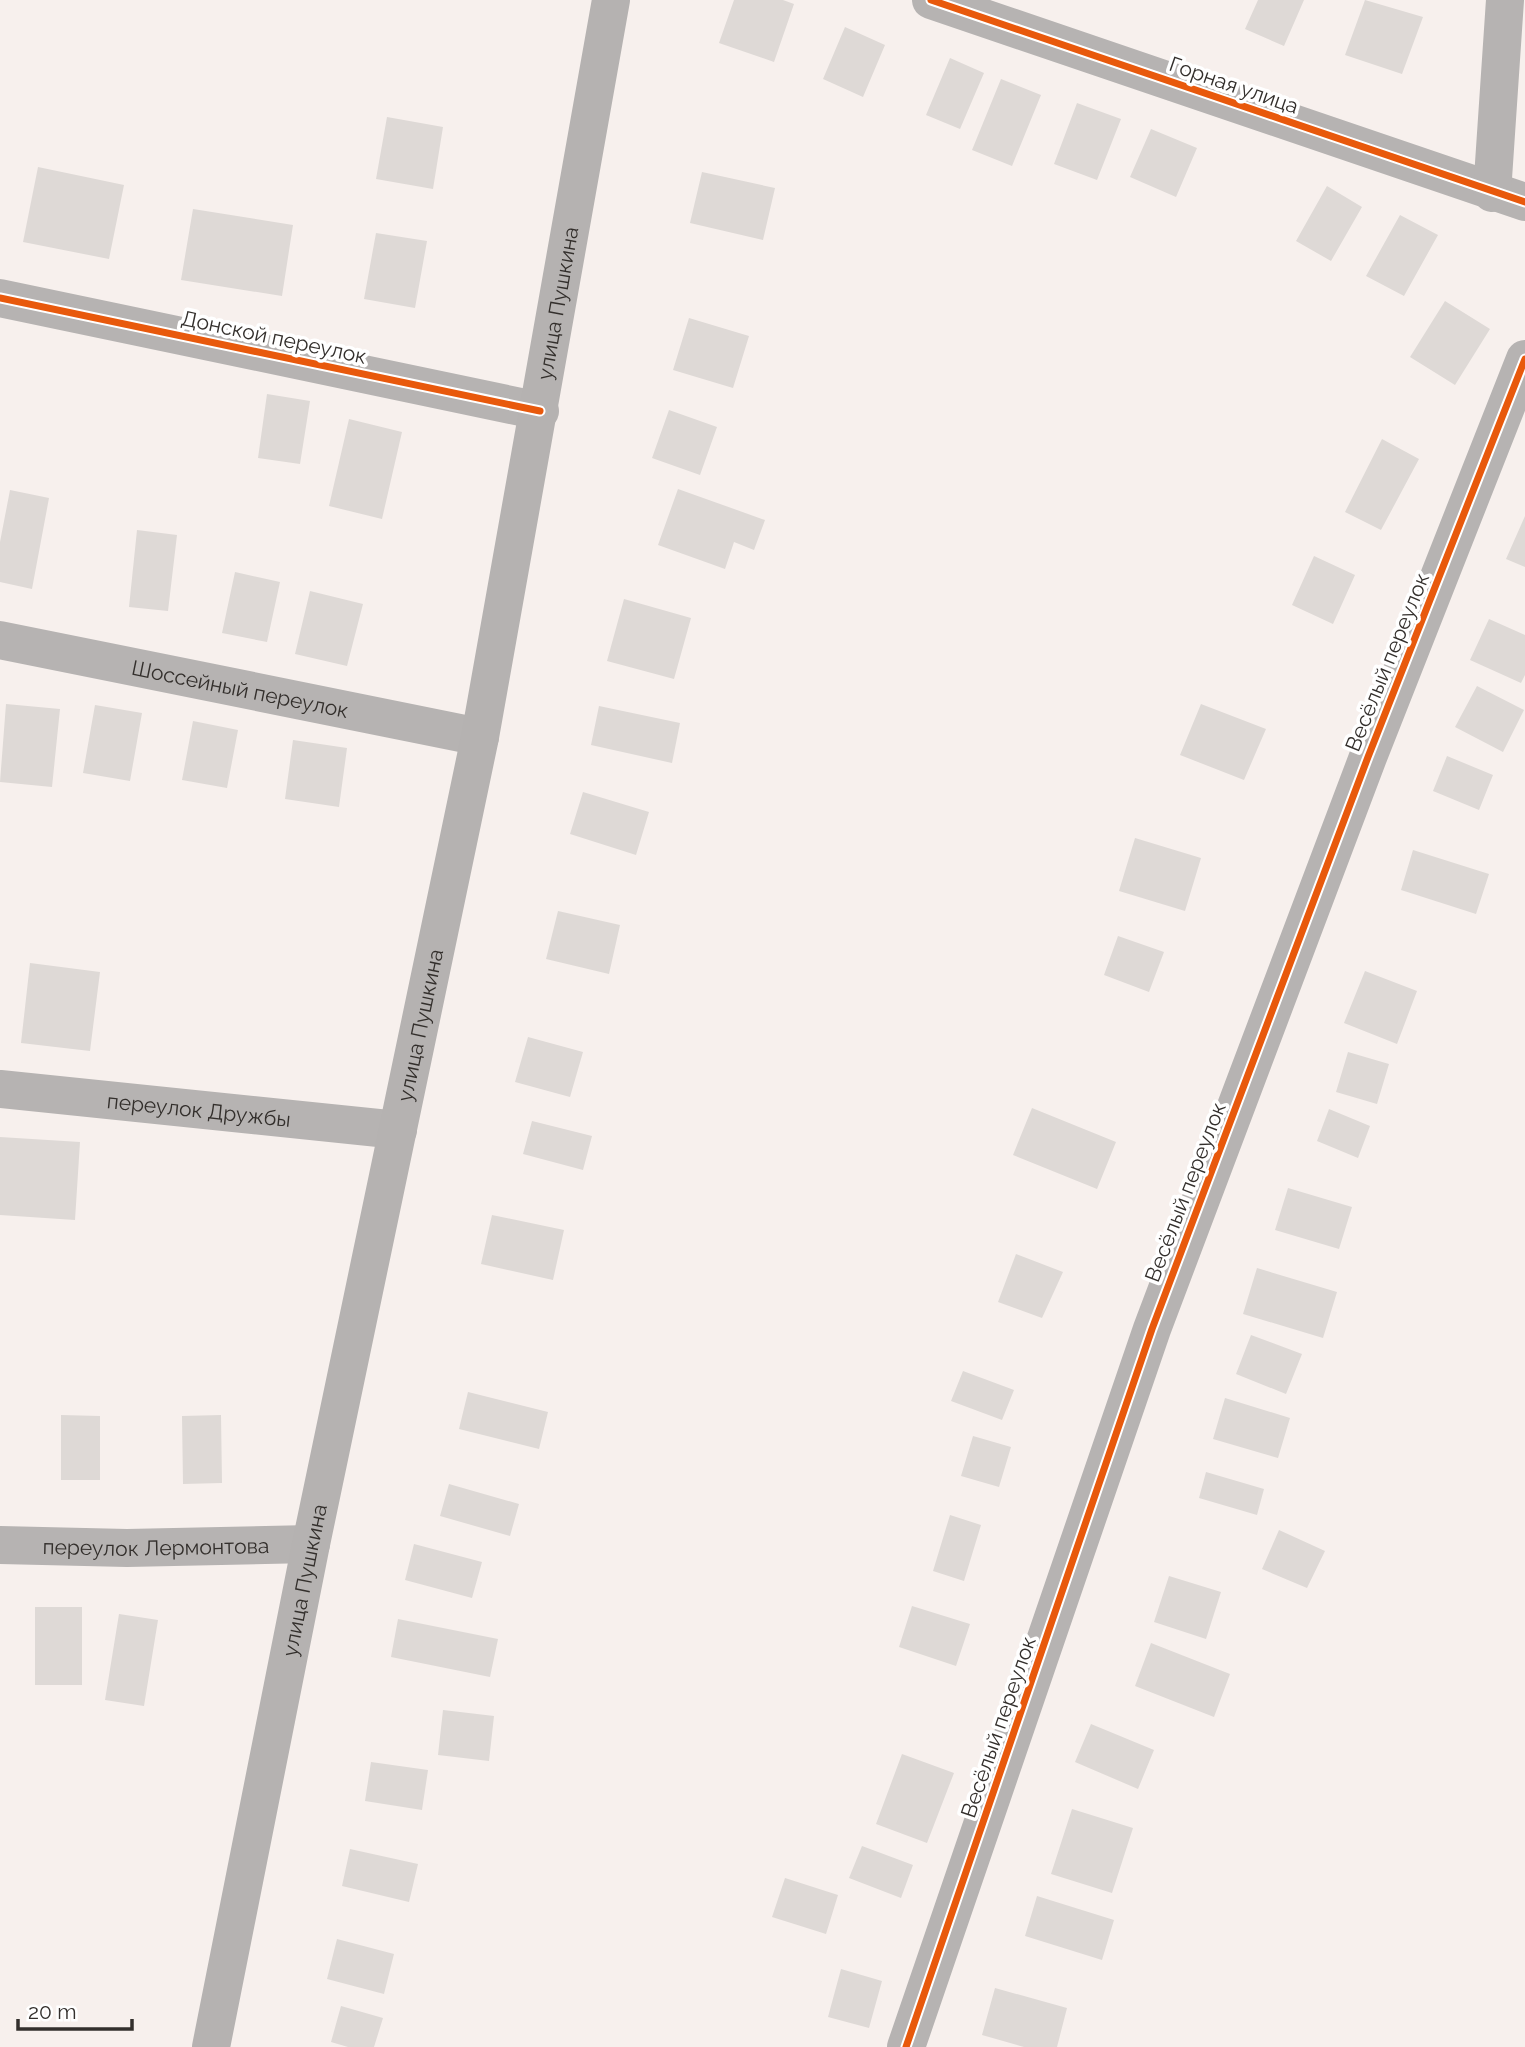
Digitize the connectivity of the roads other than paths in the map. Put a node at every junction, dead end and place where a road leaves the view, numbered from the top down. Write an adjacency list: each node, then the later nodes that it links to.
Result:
1 (611, 0): 7 (main road, улица Пушкина)
2 (931, 0): 4 (street, Горная улица)
3 (1505, 0): 4 (street)
4 (1508, 197)
5 (0, 298): 7 (street, Донской переулок)
6 (1525, 359): 15 (street, Весёлый переулок)
7 (540, 411): 9 (main road, улица Пушкина)
8 (0, 640): 9 (street, Шоссейный переулок)
9 (480, 737): 11 (main road, улица Пушкина)
10 (0, 1089): 11 (street, переулок Дружбы)
11 (398, 1130): 12 (main road, улица Пушкина)
12 (311, 1544): 13 (street, переулок Лермонтова); 14 (main road, улица Пушкина)
13 (0, 1545)
14 (211, 2047)
15 (906, 2047)

